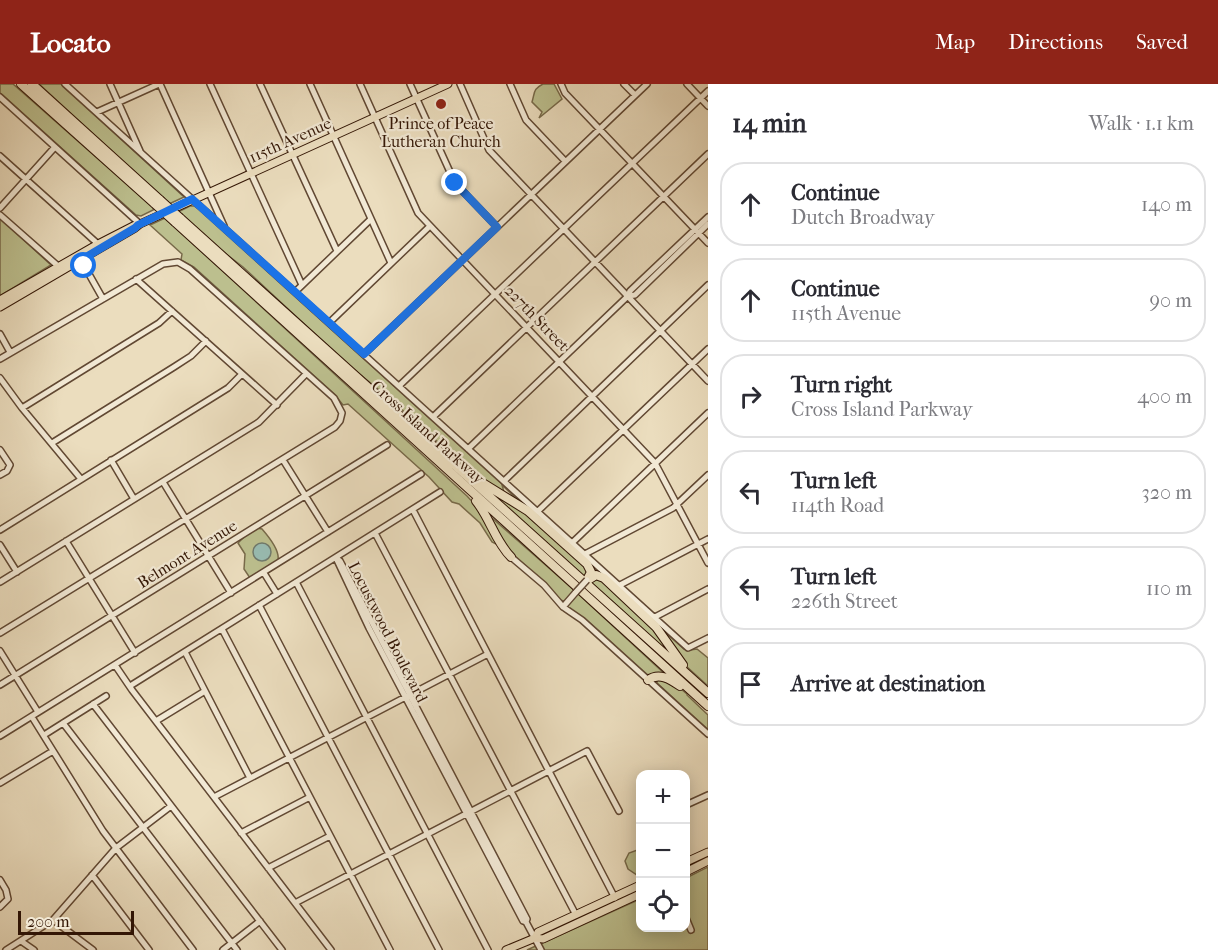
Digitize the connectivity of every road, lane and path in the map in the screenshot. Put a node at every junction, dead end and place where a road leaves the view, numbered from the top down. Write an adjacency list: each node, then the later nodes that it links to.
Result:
1 (21, 84): 42 (highway, Cross Island Parkway)
2 (34, 84): 42 (highway, Cross Island Parkway)
3 (65, 84): 25 (street, Cross Island Parkway)
4 (110, 84): 23 (street)
5 (160, 84): 23 (street); 38 (street)
6 (210, 84): 36 (street)
7 (260, 84): 31 (street)
8 (310, 84): 28 (street)
9 (360, 84): 26 (street, 227th Street)
10 (410, 84): 21 (street)
11 (448, 84): 21 (main road, 115th Avenue)
12 (460, 84): 39 (street)
13 (510, 84): 34 (street)
14 (561, 84): 27 (street)
15 (624, 84): 19 (street)
16 (647, 84): 19 (street)
17 (687, 84): 22 (street)
18 (708, 91): 22 (street)
19 (635, 95): 27 (street)
20 (0, 97): 29 (street)
21 (417, 98): 26 (main road, 115th Avenue); 51 (street)
22 (700, 98): 24 (street); 35 (street)
23 (118, 102): 25 (street); 30 (street)
24 (708, 106)
25 (97, 112): 30 (street, Cross Island Parkway)
26 (375, 117): 28 (main road, 115th Avenue); 50 (street, 227th Street)
27 (599, 129): 34 (street); 35 (street)
28 (334, 135): 31 (main road, 115th Avenue); 46 (street)
29 (55, 147): 37 (street); 48 (street)
30 (141, 153): 41 (street, Cross Island Parkway)
31 (292, 154): 36 (main road, 115th Avenue); 57 (street)
32 (708, 154): 40 (street)
33 (0, 156): 37 (street)
34 (566, 161): 39 (street)
35 (632, 164): 40 (street); 52 (street)
36 (250, 173): 38 (main road, 115th Avenue); 64 (street)
37 (26, 179): 43 (street); 56 (street)
38 (209, 192): 41 (main road, 115th Avenue); 53 (street)
39 (531, 195): 51 (street); 52 (street)
40 (663, 196): 54 (street); 60 (street)
41 (192, 199): 48 (main road, 115th Avenue); 53 (street, Cross Island Parkway)
42 (157, 202): 47 (highway, Cross Island Parkway, bridge)
43 (0, 208)
44 (0, 215): 62 (street)
45 (708, 217): 54 (street)
46 (371, 219): 57 (street); 61 (street)
47 (177, 220): 102 (highway, Cross Island Parkway); 103 (highway, Cross Island Parkway)
48 (141, 224): 56 (main road, 115th Avenue)
49 (708, 224): 54 (street)
50 (430, 226): 59 (street, 227th Street); 61 (street)
51 (497, 227): 59 (street)
52 (564, 229): 60 (street); 67 (street)
53 (226, 230): 66 (street, Cross Island Parkway)
54 (697, 231): 55 (street); 68 (street)
55 (708, 243)
56 (99, 246): 58 (main road, 115th Avenue)
57 (337, 251): 64 (street)
58 (80, 258): 62 (main road, 115th Avenue); 69 (street)
59 (462, 260): 67 (street, 227th Street); 80 (street)
60 (595, 262): 68 (street); 74 (street)
61 (391, 263): 73 (street)
62 (60, 269): 70 (main road); 71 (main road)
63 (136, 279): 69 (street); 72 (street); 85 (street)
64 (302, 285): 66 (street)
65 (708, 285): 75 (street)
66 (295, 292): 73 (street, Cross Island Parkway)
67 (495, 294): 74 (street, 227th Street); 88 (street)
68 (628, 296): 75 (street); 82 (street)
69 (103, 299): 79 (street)
70 (0, 300)
71 (0, 307)
72 (172, 311): 77 (street); 91 (street)
73 (329, 322): 80 (street, Cross Island Parkway)
74 (527, 327): 82 (street, 227th Street); 93 (street)
75 (660, 330): 83 (street); 89 (street)
76 (0, 334): 79 (street)
77 (206, 341): 84 (street); 95 (street)
78 (708, 349): 83 (street)
79 (10, 352): 81 (street)
80 (364, 354): 88 (street, Cross Island Parkway)
81 (0, 358)
82 (559, 361): 89 (street, 227th Street); 97 (street)
83 (692, 364): 87 (street); 94 (street)
84 (242, 374): 90 (street); 99 (street)
85 (306, 374): 90 (street); 100 (street)
86 (0, 378): 91 (street)
87 (708, 381)
88 (399, 386): 93 (street, Cross Island Parkway)
89 (592, 396): 94 (street, 227th Street); 108 (street)
90 (277, 405): 109 (street)
91 (22, 408): 95 (street)
92 (708, 413): 101 (street)
93 (433, 417): 97 (street, Cross Island Parkway)
94 (624, 429): 101 (street, 227th Street); 115 (street)
95 (52, 443): 107 (street)
96 (387, 445): 111 (street, Belmont Avenue)
97 (468, 449): 108 (street, Cross Island Parkway)
98 (0, 450): 105 (street)
99 (111, 460): 107 (street); 112 (street)
100 (282, 460): 111 (street); 116 (street)
101 (656, 463): 113 (street, 227th Street); 122 (street)
102 (458, 467): 133 (highway); 155 (highway, Cross Island Parkway)
103 (449, 472): 127 (highway); 161 (highway, Cross Island Parkway)
104 (421, 474): 118 (street)
105 (0, 475)
106 (708, 475): 113 (street)
107 (81, 479): 117 (street)
108 (504, 481): 115 (street, Cross Island Parkway)
109 (163, 482): 112 (street); 116 (street)
110 (440, 492): 114 (street)
111 (305, 496): 118 (street); 126 (street, Belmont Avenue)
112 (134, 499): 121 (street)
113 (678, 504): 123 (street, 227th Street); 125 (street)
114 (413, 510): 119 (street); 150 (street)
115 (538, 511): 122 (street, Cross Island Parkway)
116 (186, 519): 126 (street); 132 (street)
117 (0, 530)
118 (328, 532): 131 (street)
119 (375, 533): 128 (street); 152 (street)
120 (708, 539): 123 (street)
121 (66, 541): 130 (street); 132 (street)
122 (573, 542): 125 (street, Cross Island Parkway)
123 (698, 544): 129 (street, 227th Street); 136 (street)
124 (0, 545): 130 (street)
125 (585, 554): 136 (street, Cross Island Parkway)
126 (208, 556): 138 (street); 142 (street, Belmont Avenue)
127 (511, 556): 141 (street)
128 (336, 558): 135 (street); 160 (street, Locustwood Boulevard)
129 (708, 563)
130 (17, 572): 134 (street)
131 (264, 573): 138 (street); 139 (street)
132 (89, 579): 142 (street); 145 (street)
133 (587, 580): 141 (street, bridge); 155 (highway)
134 (0, 582)
135 (296, 582): 139 (street); 165 (street)
136 (620, 585): 143 (street, Cross Island Parkway)
137 (708, 589): 143 (street)
138 (231, 593): 149 (street)
139 (277, 594): 140 (street)
140 (259, 605): 144 (street); 171 (street)
141 (563, 607): 154 (street)
142 (112, 616): 149 (street); 153 (street, Belmont Avenue)
143 (655, 616): 146 (street, Cross Island Parkway)
144 (222, 629): 148 (street); 173 (street)
145 (0, 633)
146 (708, 638)
147 (0, 651): 153 (street)
148 (184, 652): 157 (street); 158 (street)
149 (135, 653): 151 (street)
150 (488, 654): 152 (street); 174 (street)
151 (115, 665): 157 (street); 163 (street)
152 (450, 675): 160 (street); 177 (street)
153 (15, 676): 156 (street, Belmont Avenue); 163 (street)
154 (648, 680): 161 (highway); 168 (street)
155 (698, 684): 161 (highway, Cross Island Parkway)
156 (0, 685)
157 (130, 686): 166 (street)
158 (205, 691): 166 (street); 175 (street)
159 (106, 696): 162 (street)
160 (408, 696): 165 (street); 184 (street, Locustwood Boulevard)
161 (706, 701)
162 (93, 704): 167 (street); 182 (street)
163 (38, 712): 164 (street)
164 (32, 717): 169 (street); 170 (street)
165 (367, 718): 171 (street); 187 (street)
166 (156, 721): 179 (street)
167 (63, 723): 169 (street); 185 (street)
168 (708, 734)
169 (44, 735): 172 (street)
170 (0, 736)
171 (329, 738): 173 (street); 191 (street)
172 (53, 751): 176 (street); 189 (street)
173 (289, 758): 175 (street); 180 (street)
174 (550, 770): 177 (street); 183 (street); 201 (street)
175 (250, 778): 179 (street)
176 (0, 783)
177 (510, 791): 184 (street); 205 (street)
178 (708, 795): 181 (street)
179 (214, 797): 186 (street)
180 (310, 797): 186 (street); 188 (street)
181 (690, 803)
182 (171, 806): 185 (street); 207 (street)
183 (619, 811)
184 (469, 812): 187 (street); 208 (street, Locustwood Boulevard)
185 (143, 827): 189 (street); 210 (street)
186 (242, 833): 194 (street)
187 (428, 834): 191 (street); 222 (street)
188 (330, 836): 194 (street); 196 (street)
189 (116, 848): 197 (street); 215 (street)
190 (708, 852): 192 (main road)
191 (389, 854): 196 (street); 221 (street)
192 (690, 860)
193 (708, 861): 195 (main road)
194 (268, 868): 202 (street)
195 (690, 870)
196 (350, 874): 202 (street); 220 (street)
197 (92, 875): 206 (street); 214 (street)
198 (0, 880): 204 (street)
199 (636, 887): 201 (main road)
200 (636, 896): 203 (main road)
201 (615, 897): 203 (street); 205 (main road)
202 (295, 903): 219 (street)
203 (618, 904): 208 (main road)
204 (0, 907)
205 (576, 915): 208 (main road)
206 (53, 920): 209 (street); 213 (street)
207 (260, 921): 210 (street); 218 (street)
208 (535, 938): 223 (main road); 224 (street, Locustwood Boulevard)
209 (21, 941): 211 (street); 212 (street)
210 (232, 943): 216 (street); 217 (street)
211 (6, 950)
212 (34, 950)
213 (93, 950)
214 (149, 950)
215 (193, 950)
216 (223, 950)
217 (237, 950)
218 (282, 950)
219 (331, 950)
220 (390, 950)
221 (440, 950)
222 (488, 950)
223 (506, 950)
224 (541, 950)

